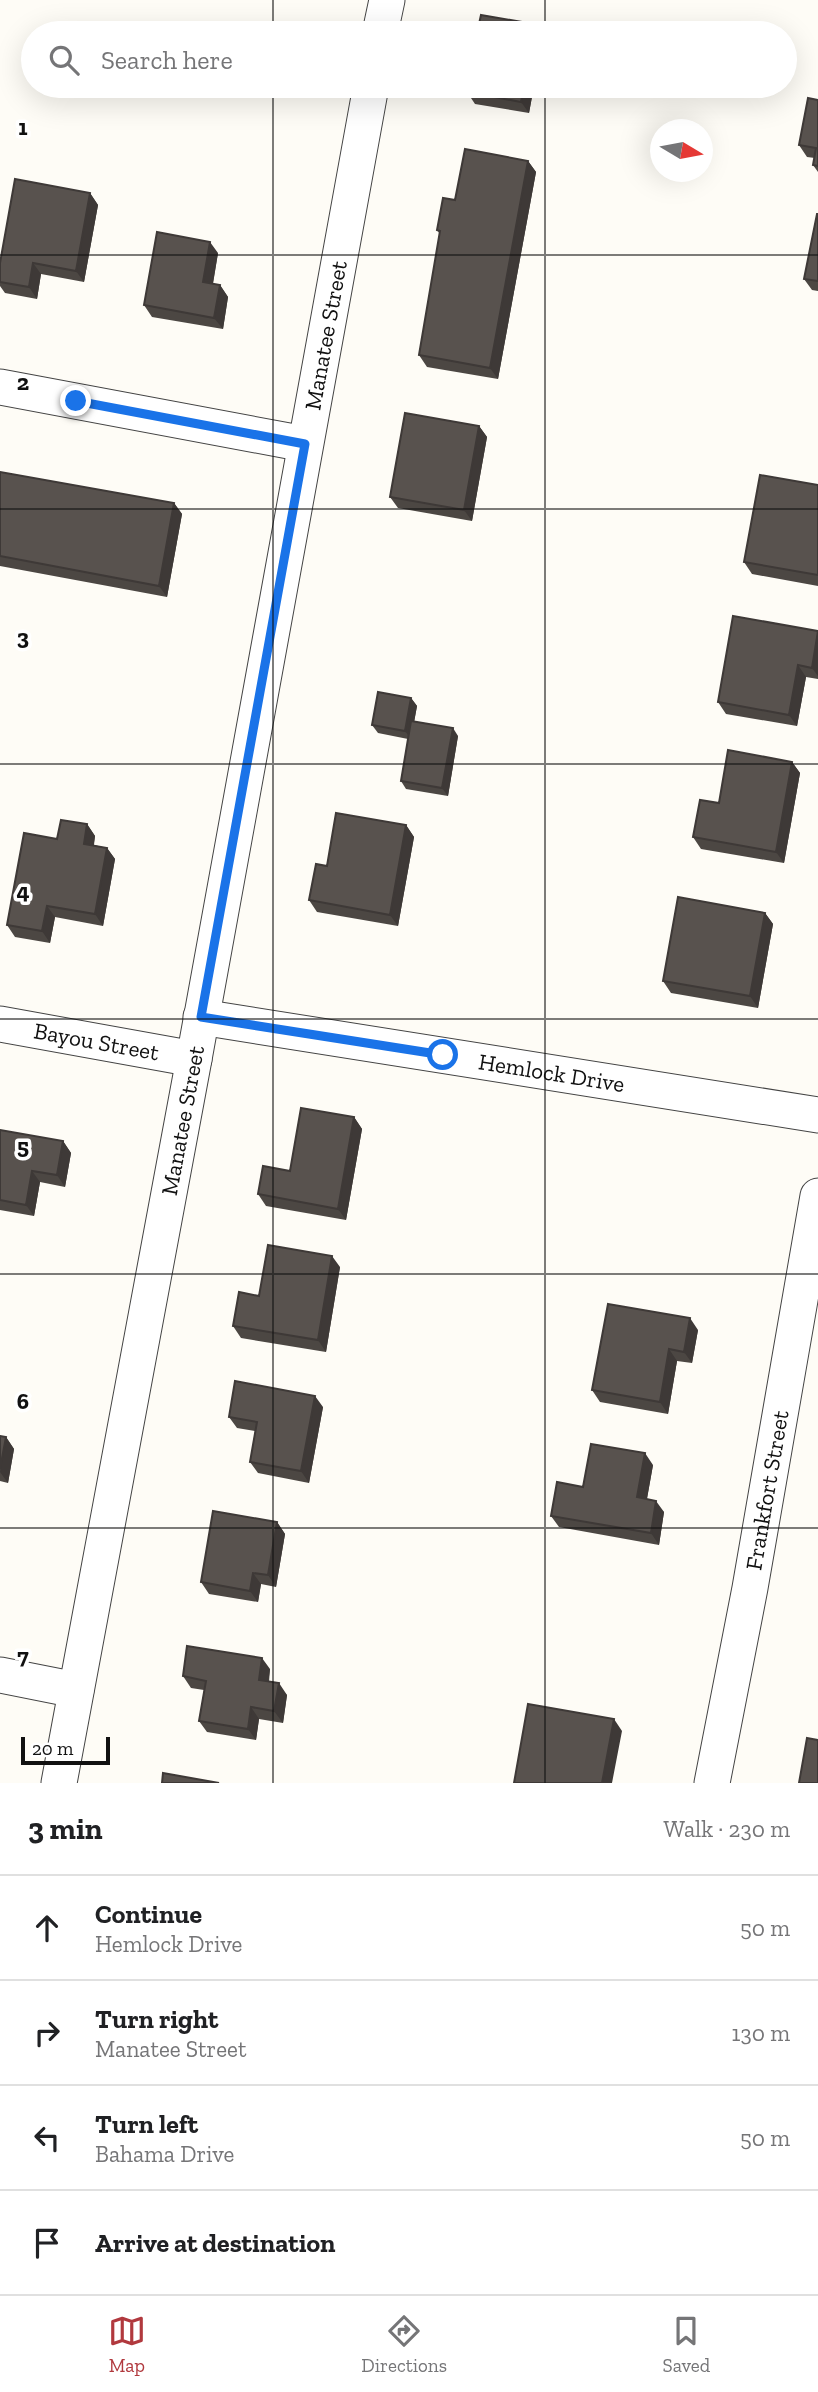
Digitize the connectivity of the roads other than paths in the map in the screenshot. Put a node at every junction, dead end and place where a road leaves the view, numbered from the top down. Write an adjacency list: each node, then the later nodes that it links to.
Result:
1 (387, 0): 2 (street)
2 (383, 21)
3 (369, 98): 5 (street, Manatee Street)
4 (0, 387): 5 (street)
5 (305, 444): 6 (street, Manatee Street)
6 (201, 1017): 8 (street, Manatee Street); 9 (street, Hemlock Drive)
7 (0, 1024): 8 (street, Bayou Street)
8 (194, 1059): 12 (street, Manatee Street)
9 (818, 1115)
10 (818, 1196): 14 (street, Frankfort Street)
11 (0, 1675): 12 (street)
12 (76, 1690): 13 (street, Manatee Street)
13 (59, 1783)
14 (712, 1783)

